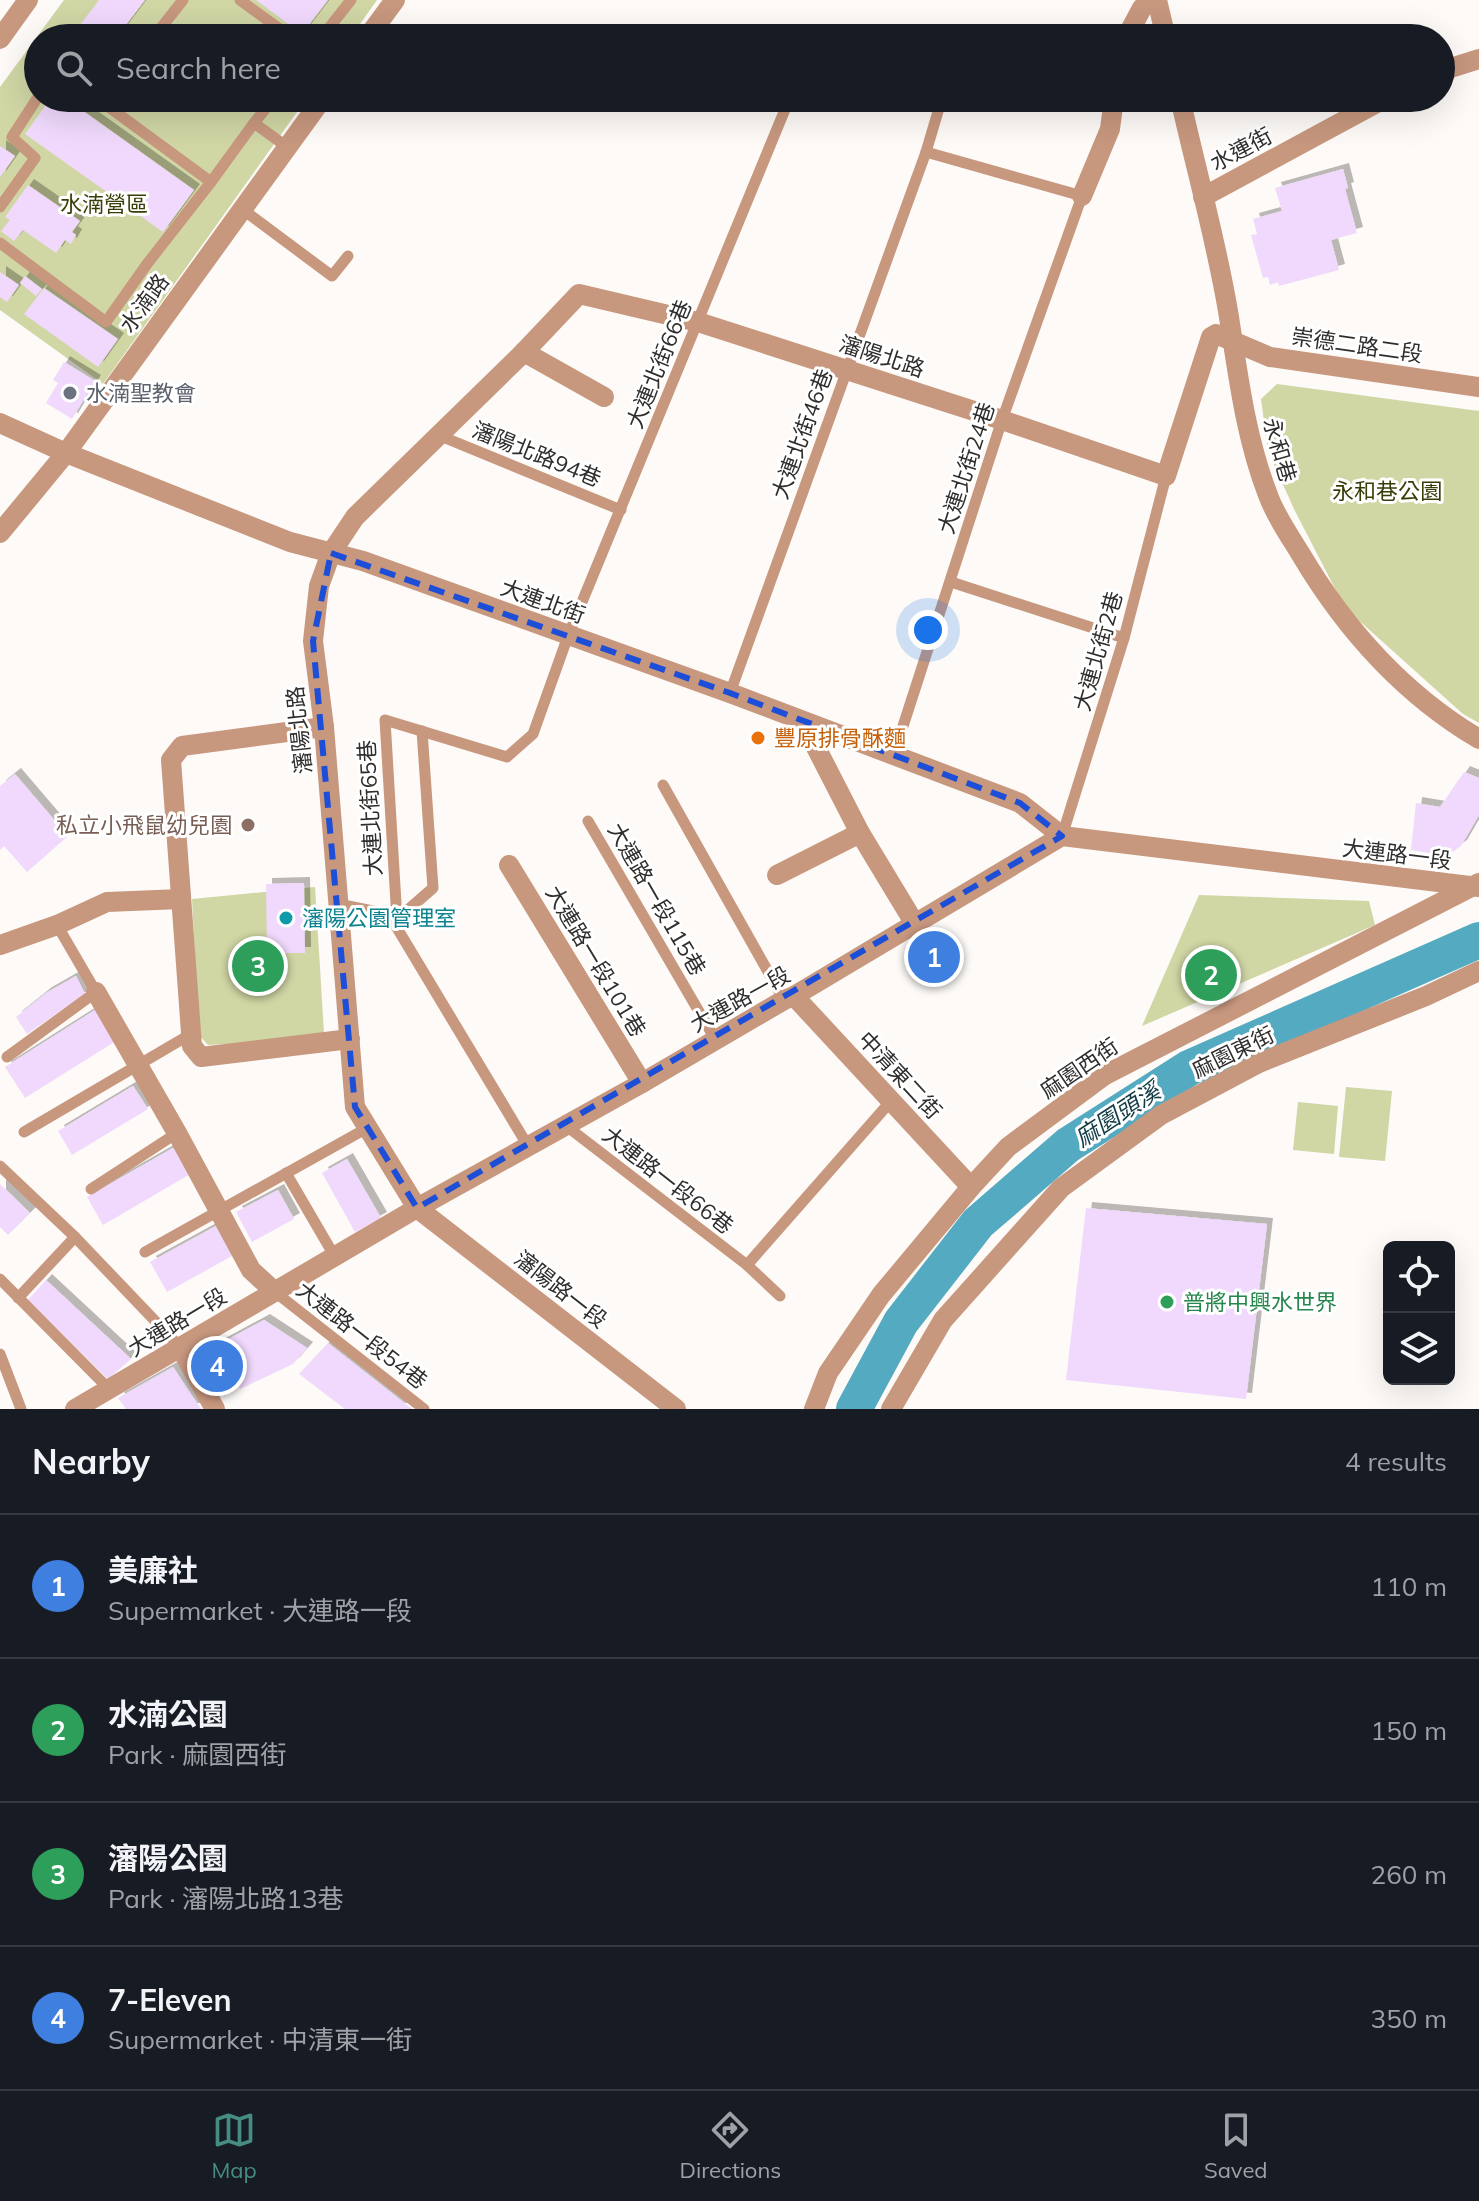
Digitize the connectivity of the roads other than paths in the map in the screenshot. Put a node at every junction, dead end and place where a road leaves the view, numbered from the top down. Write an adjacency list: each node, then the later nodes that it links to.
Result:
1 (28, 0): 13 (street)
2 (183, 0): 7 (lane)
3 (240, 0): 8 (lane)
4 (351, 0): 9 (lane)
5 (395, 0): 10 (street)
6 (1155, 0): 11 (street); 12 (street)
7 (164, 24)
8 (273, 24)
9 (332, 24)
10 (377, 24)
11 (1133, 24)
12 (1162, 24)
13 (0, 39)
14 (1479, 59): 15 (street)
15 (1455, 67)
16 (28, 112): 31 (lane)
17 (119, 112): 28 (lane)
18 (263, 112): 25 (lane)
19 (313, 112): 26 (street, 水湳路)
20 (785, 112): 35 (lane, 大連北街66巷)
21 (938, 112): 27 (lane, 大連北街46巷)
22 (1112, 112): 29 (street)
23 (1183, 112): 30 (street, 永和巷)
24 (1360, 112): 30 (street, 水連街)
25 (254, 123): 26 (lane); 28 (lane)
26 (287, 147): 32 (street, 水湳路)
27 (926, 152): 29 (lane); 38 (lane, 大連北街46巷)
28 (211, 182): 33 (lane)
29 (1082, 196): 41 (lane, 大連北街24巷)
30 (1203, 197): 36 (street, 永和巷)
31 (0, 207)
32 (242, 209): 34 (lane); 44 (street, 水湳路)
33 (0, 243)
34 (348, 256)
35 (698, 322): 37 (street, 瀋陽北路); 38 (street, 瀋陽北路); 46 (lane, 大連北街66巷)
36 (1231, 340): 39 (street, 崇德二路二段); 45 (street); 56 (street, 永和巷)
37 (524, 352): 40 (street); 43 (street, 瀋陽北路)
38 (846, 370): 41 (street, 瀋陽北路); 52 (lane, 大連北街46巷)
39 (1479, 387)
40 (604, 397)
41 (1002, 420): 45 (street, 瀋陽北路); 49 (lane, 大連北街24巷)
42 (0, 423): 44 (street, 大連北街)
43 (437, 435): 46 (lane, 瀋陽北路94巷); 48 (street, 瀋陽北路)
44 (66, 453): 47 (street, 水湳路); 48 (street, 大連北街)
45 (1166, 476): 51 (lane, 大連北街2巷)
46 (621, 510): 50 (lane, 大連北街66巷)
47 (0, 533)
48 (331, 553): 50 (street, 大連北街); 54 (street, 瀋陽北路)
49 (951, 582): 51 (lane); 57 (lane, 大連北街24巷)
50 (568, 636): 52 (street, 大連北街); 55 (lane, 大連北街65巷)
51 (1124, 638): 61 (lane, 大連北街2巷)
52 (730, 693): 53 (street, 大連北街)
53 (803, 722): 57 (street, 大連北街); 60 (street)
54 (324, 727): 65 (street); 66 (street, 瀋陽北路)
55 (422, 731): 67 (lane); 67 (lane, 大連北街65巷)
56 (1479, 739)
57 (894, 754): 61 (street, 大連北街)
58 (663, 785): 73 (lane, 中清東二街)
59 (588, 821): 76 (lane, 大連路一段115巷)
60 (860, 833): 63 (street); 68 (street)
61 (1062, 836): 64 (street, 大連路一段); 68 (street, 大連路一段)
62 (509, 865): 79 (street, 大連路一段101巷)
63 (777, 875)
64 (1477, 886): 88 (street, 麻園西街)
65 (181, 899): 69 (street); 74 (street)
66 (338, 904): 67 (lane); 75 (street, 瀋陽北路)
67 (395, 922): 85 (lane)
68 (915, 924): 73 (street, 大連路一段)
69 (57, 925): 70 (street); 72 (lane)
70 (0, 945)
71 (1479, 971): 109 (street, 麻園東街)
72 (96, 992): 77 (lane); 78 (street)
73 (789, 998): 76 (street, 大連路一段); 80 (street, 中清東二街)
74 (191, 1034): 75 (street); 78 (lane)
75 (350, 1039): 82 (street, 瀋陽北路)
76 (715, 1039): 79 (street, 大連路一段)
77 (7, 1057)
78 (138, 1064): 83 (lane); 84 (street)
79 (642, 1083): 81 (street, 大連路一段)
80 (891, 1101): 88 (street, 中清東二街); 95 (lane)
81 (565, 1125): 85 (street, 大連路一段); 95 (lane, 大連路一段66巷)
82 (369, 1127): 87 (lane); 90 (street, 瀋陽北路)
83 (24, 1132)
84 (177, 1133): 89 (lane); 91 (street)
85 (528, 1146): 90 (street, 大連路一段)
86 (0, 1166): 92 (lane)
87 (286, 1173): 91 (lane); 94 (lane)
88 (971, 1187): 108 (street, 麻園西街)
89 (91, 1189)
90 (417, 1208): 94 (street, 大連路一段); 107 (street, 瀋陽路一段)
91 (219, 1210): 93 (lane); 97 (street)
92 (75, 1237): 99 (lane); 100 (lane)
93 (145, 1252)
94 (335, 1257): 97 (street, 大連路一段)
95 (747, 1265): 98 (lane, 大連路一段66巷)
96 (0, 1279): 99 (lane)
97 (275, 1292): 100 (street, 大連路一段); 106 (lane, 大連路一段54巷)
98 (780, 1296)
99 (18, 1298): 102 (lane)
100 (180, 1347): 102 (street, 大連路一段); 105 (street)
101 (0, 1354): 103 (lane)
102 (110, 1390): 104 (street, 大連路一段)
103 (21, 1409)
104 (75, 1409)
105 (215, 1409)
106 (424, 1409)
107 (676, 1409)
108 (814, 1409)
109 (891, 1409)

